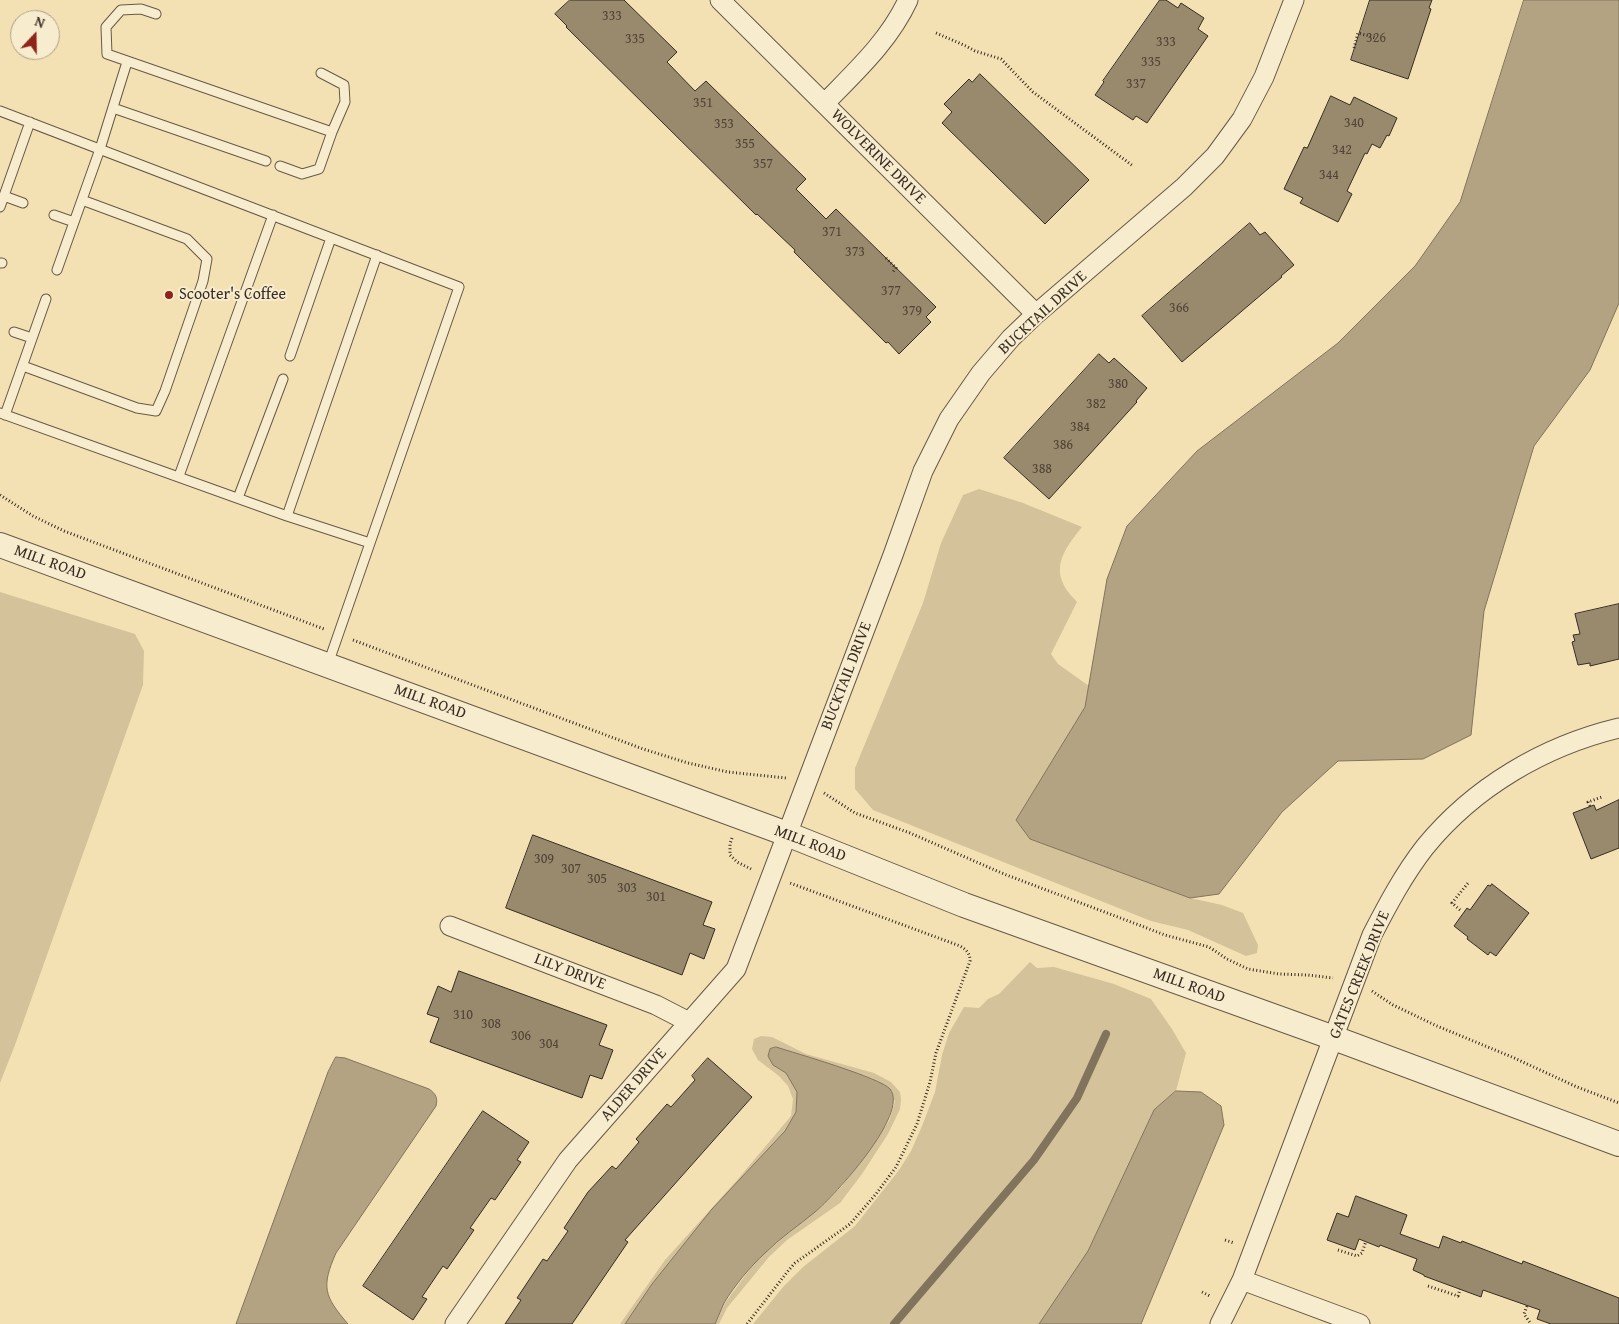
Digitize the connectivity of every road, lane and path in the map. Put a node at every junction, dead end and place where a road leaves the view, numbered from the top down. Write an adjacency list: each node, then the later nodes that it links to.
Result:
1 (720, 0): 10 (street, WOLVERINE DRIVE)
2 (908, 0): 10 (street)
3 (1294, 0): 32 (street, BUCKTAIL DRIVE)
4 (156, 14): 8 (lane)
5 (936, 33): 18 (path)
6 (1376, 38): 7 (path)
7 (1354, 48)
8 (127, 62): 11 (lane); 14 (lane)
9 (321, 72): 14 (lane)
10 (825, 104): 32 (street, WOLVERINE DRIVE)
11 (113, 108): 15 (lane); 16 (lane)
12 (0, 111): 13 (lane)
13 (30, 122): 15 (lane); 19 (lane)
14 (332, 132): 17 (lane)
15 (100, 149): 20 (lane); 24 (lane)
16 (266, 161)
17 (280, 166)
18 (1134, 166)
19 (4, 196): 21 (lane); 22 (lane)
20 (82, 200): 25 (lane); 36 (lane)
21 (23, 203)
22 (0, 207)
23 (54, 215): 25 (lane)
24 (273, 216): 26 (lane); 39 (lane)
25 (74, 222): 29 (lane)
26 (331, 238): 27 (lane); 35 (lane)
27 (377, 256): 42 (lane); 43 (lane)
28 (886, 258): 30 (path)
29 (57, 270)
30 (892, 273)
31 (46, 299): 34 (lane)
32 (1036, 314): 52 (street, BUCKTAIL DRIVE)
33 (14, 332): 34 (lane)
34 (32, 338): 36 (lane)
35 (290, 356)
36 (22, 366): 38 (lane)
37 (283, 379): 41 (lane)
38 (2, 414): 39 (lane)
39 (179, 476): 41 (lane)
40 (0, 495): 45 (path)
41 (238, 498): 42 (lane)
42 (288, 516): 43 (lane)
43 (370, 544): 45 (lane)
44 (0, 545): 46 (street, MILL ROAD)
45 (338, 634): 46 (lane); 48 (path)
46 (328, 665): 52 (street, MILL ROAD)
47 (1619, 728): 62 (street, GATES CREEK DRIVE)
48 (787, 778)
49 (822, 791): 59 (path)
50 (1602, 797): 51 (path)
51 (1590, 806)
52 (787, 834): 61 (street, ALDER DRIVE); 62 (street, MILL ROAD)
53 (732, 837): 54 (path)
54 (747, 867)
55 (787, 882): 74 (path)
56 (1468, 883): 57 (path)
57 (1460, 910)
58 (450, 926): 61 (street, LILY DRIVE)
59 (1336, 978)
60 (1370, 990): 63 (path)
61 (689, 1022): 73 (street, ALDER DRIVE)
62 (1334, 1038): 64 (street, MILL ROAD); 69 (street, GATES CREEK DRIVE)
63 (1619, 1103)
64 (1619, 1144)
65 (1225, 1240): 67 (path)
66 (1366, 1242): 68 (path)
67 (1236, 1244)
68 (1338, 1250)
69 (1242, 1280): 75 (street, GATES CREEK DRIVE); 76 (street)
70 (1428, 1286): 71 (path)
71 (1460, 1289)
72 (1527, 1306): 77 (path)
73 (455, 1324)
74 (747, 1324)
75 (1220, 1324)
76 (1360, 1324)
77 (1531, 1324)

